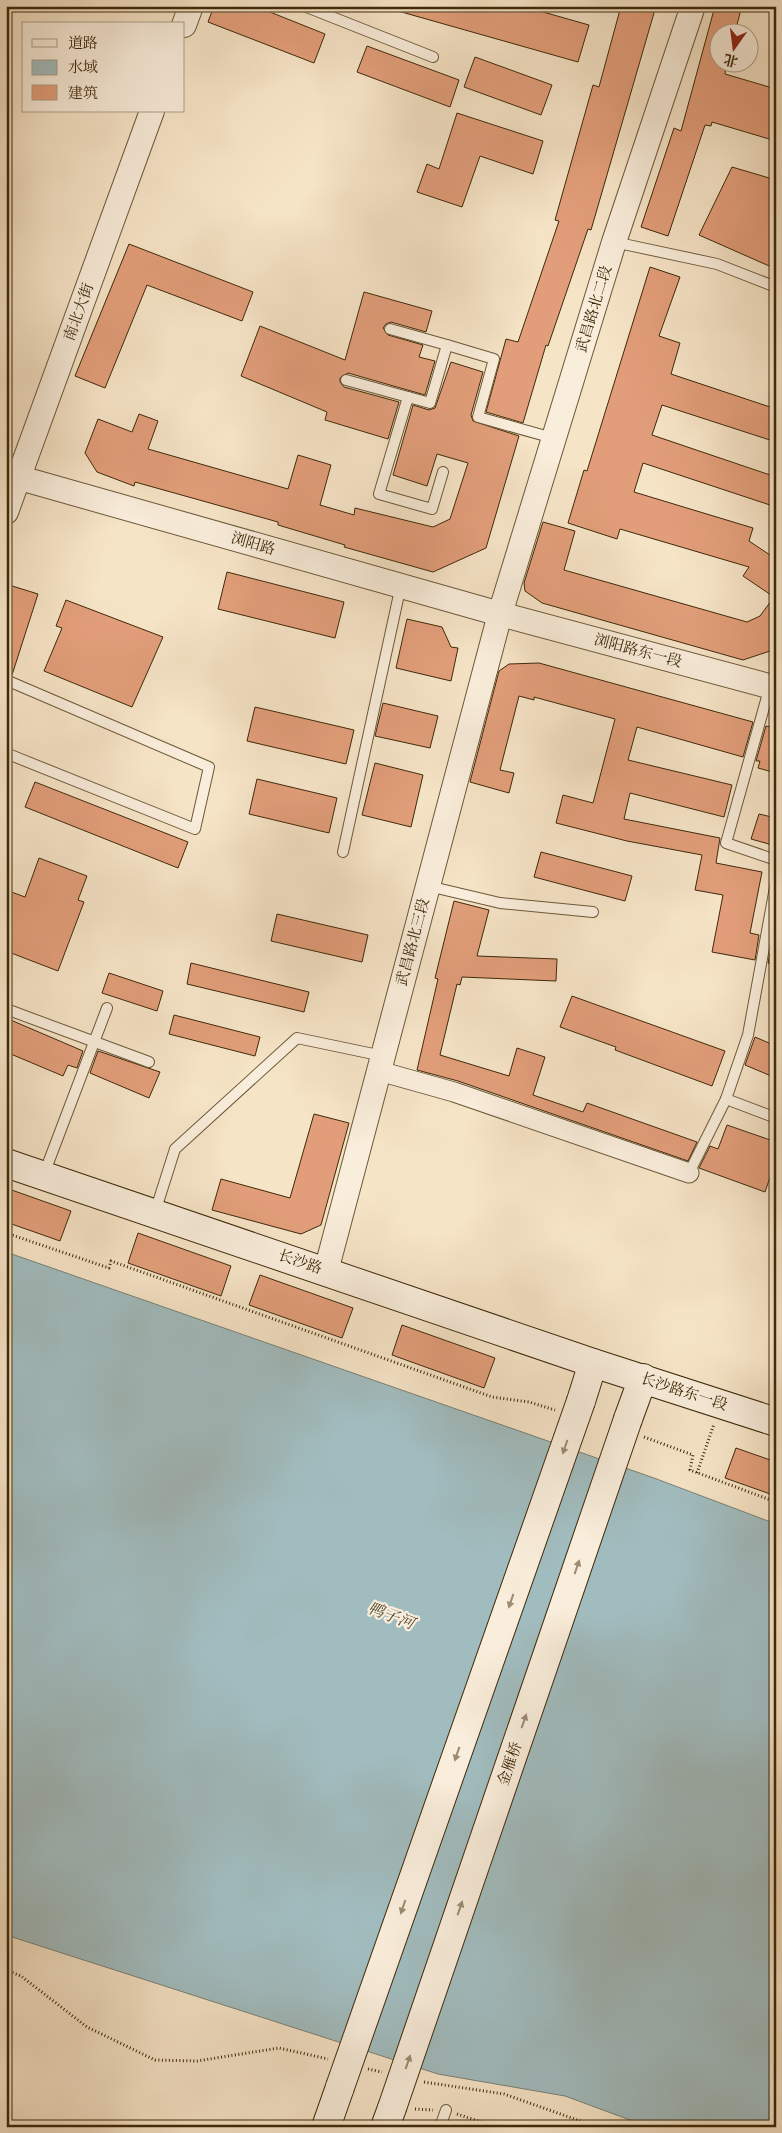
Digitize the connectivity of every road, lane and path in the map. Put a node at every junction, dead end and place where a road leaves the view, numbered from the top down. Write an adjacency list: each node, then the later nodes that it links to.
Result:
1 (191, 6): 4 (street)
2 (304, 6): 5 (lane)
3 (692, 6): 7 (street, 武昌路北二段)
4 (185, 22)
5 (433, 57)
6 (152, 112): 15 (street, 南北大街)
7 (614, 242): 8 (lane); 13 (street, 武昌路北二段)
8 (776, 287)
9 (390, 329): 10 (lane)
10 (446, 346): 12 (lane); 13 (lane)
11 (346, 380): 12 (lane)
12 (408, 397): 14 (lane)
13 (553, 438): 18 (street, 武昌路北二段)
14 (442, 472)
15 (12, 476): 16 (street, 南北大街); 17 (street, 浏阳路)
16 (6, 512)
17 (400, 585): 18 (street, 浏阳路); 22 (lane)
18 (500, 614): 20 (street, 浏阳路东一段); 25 (street, 武昌路北三段)
19 (6, 680): 21 (lane)
20 (774, 685): 23 (lane)
21 (6, 760)
22 (343, 852)
23 (776, 860)
24 (776, 882): 32 (lane)
25 (428, 886): 26 (lane); 31 (street, 武昌路北三段)
26 (593, 912)
27 (107, 1008): 29 (lane)
28 (6, 1010): 29 (lane)
29 (95, 1042): 30 (lane); 36 (lane)
30 (149, 1062)
31 (381, 1063): 35 (street); 37 (lane); 39 (street, 武昌路北三段)
32 (726, 1099): 33 (lane); 35 (lane)
33 (776, 1118)
34 (6, 1163): 36 (main road, 长沙路)
35 (689, 1173)
36 (44, 1175): 37 (main road, 长沙路)
37 (155, 1213): 39 (main road, 长沙路)
38 (6, 1233): 43 (path)
39 (326, 1271): 40 (main road, 长沙路)
40 (593, 1363): 41 (main road, 长沙路东一段); 43 (main road)
41 (643, 1378): 42 (main road, 长沙路东一段); 45 (main road, 金雁桥)
42 (721, 1404): 44 (main road, 长沙路东一段); 46 (path)
43 (569, 1406): 55 (main road, one-way to 55, bridge)
44 (776, 1422)
45 (633, 1427): 46 (path); 54 (main road, 金雁桥, one-way to 45, bridge)
46 (698, 1473): 47 (path)
47 (776, 1502)
48 (6, 1970): 49 (path)
49 (335, 2061)
50 (363, 2067): 51 (path)
51 (390, 2074)
52 (418, 2080): 57 (path)
53 (446, 2110): 56 (lane)
54 (388, 2117)
55 (326, 2127)
56 (440, 2127)
57 (597, 2127)

